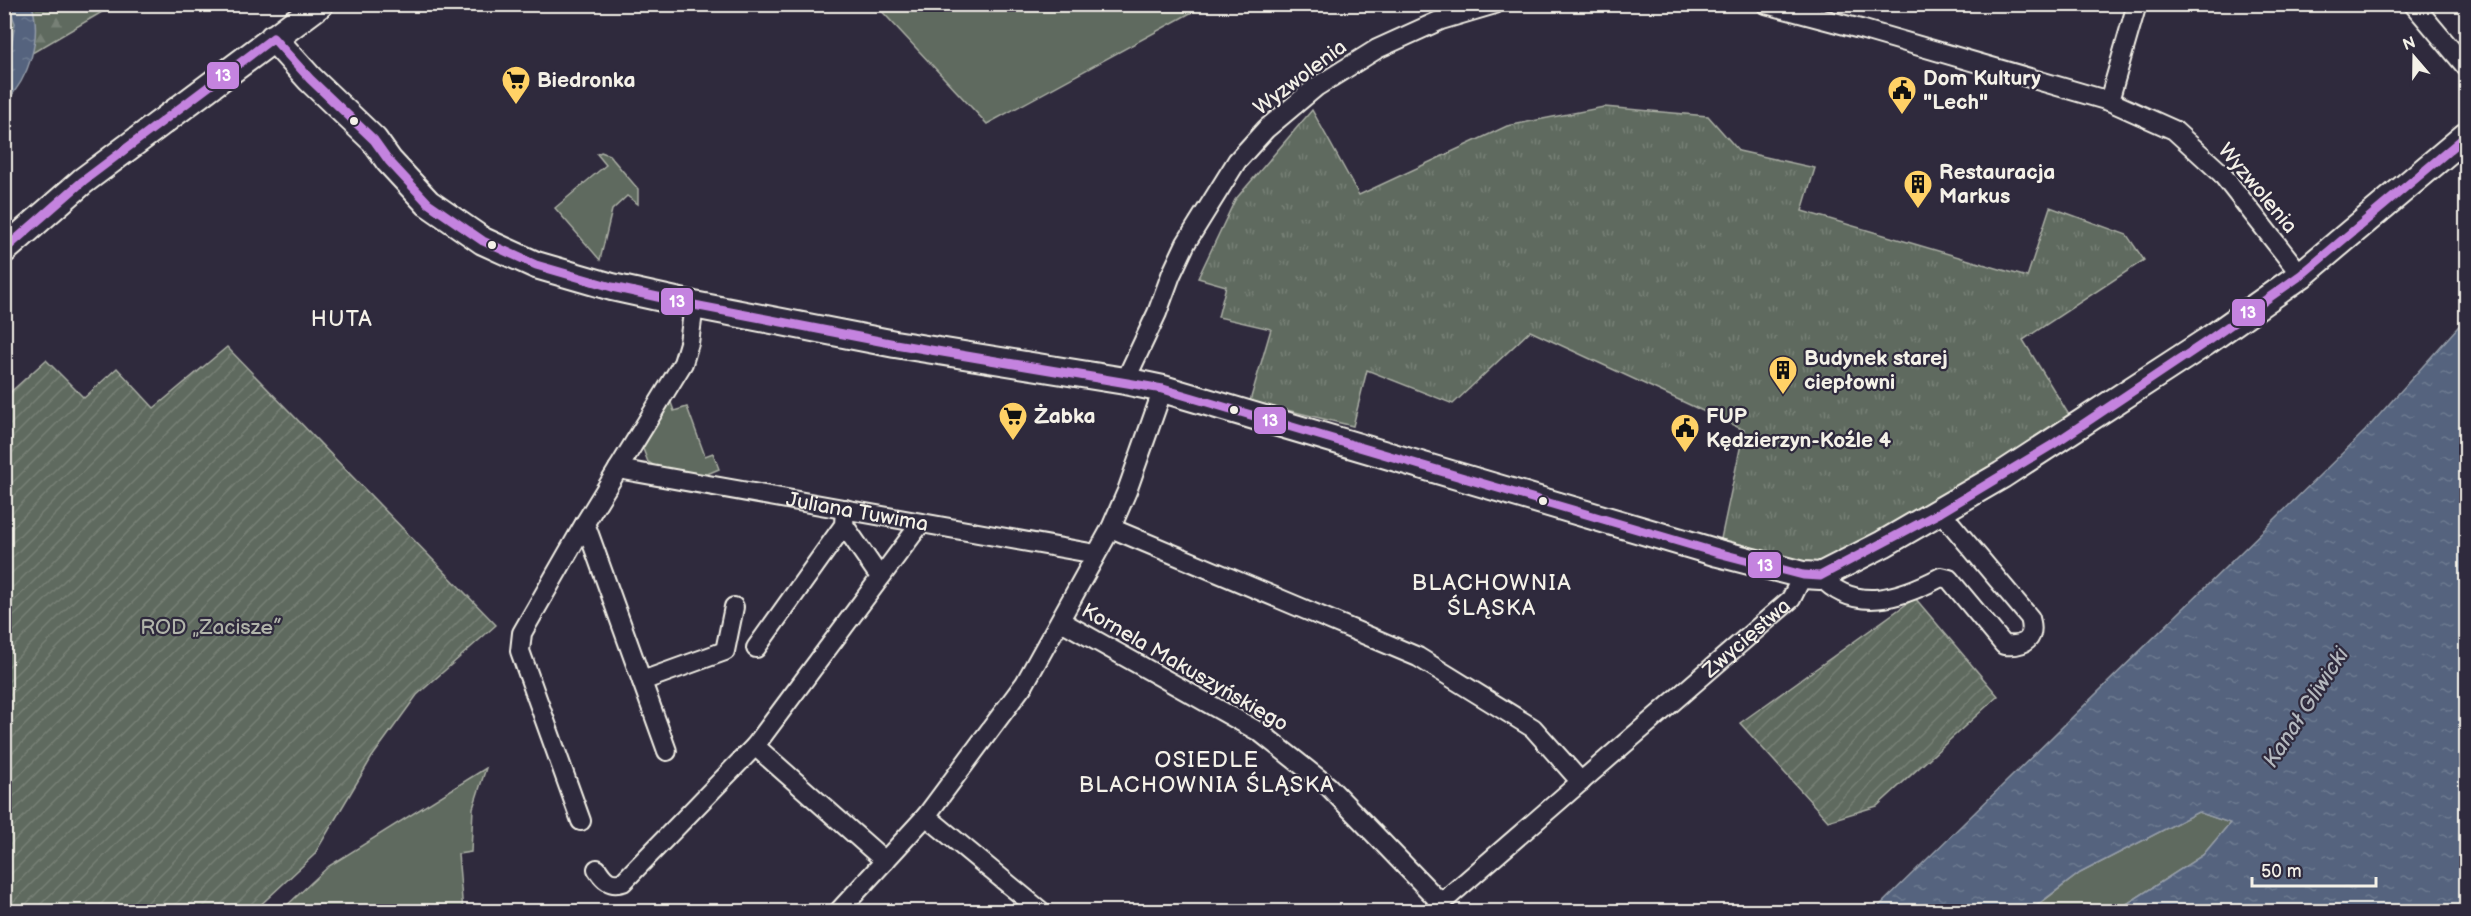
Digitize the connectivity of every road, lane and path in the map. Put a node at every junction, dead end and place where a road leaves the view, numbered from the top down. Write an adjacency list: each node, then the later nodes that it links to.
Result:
1 (320, 4): 6 (street)
2 (1495, 4): 13 (street, Wyzwolenia)
3 (1766, 4): 8 (street, Wyzwolenia)
4 (2137, 4): 8 (street)
5 (2413, 4): 7 (street)
6 (273, 38): 10 (street); 12 (street)
7 (2466, 67)
8 (2109, 101): 11 (street, Wyzwolenia)
9 (2466, 136): 11 (street)
10 (4, 250)
11 (2301, 275): 16 (street)
12 (694, 305): 13 (street); 15 (street)
13 (1125, 381): 14 (street)
14 (1163, 390): 20 (street); 23 (street)
15 (618, 468): 17 (street, Juliana Tuwima); 18 (street)
16 (1941, 512): 23 (street); 23 (street)
17 (845, 517): 19 (street, Juliana Tuwima); 22 (street); 26 (street)
18 (585, 523): 27 (street); 32 (street)
19 (921, 523): 21 (street, Juliana Tuwima); 22 (street)
20 (1111, 528): 21 (street); 30 (street)
21 (1096, 554): 25 (street)
22 (882, 575): 28 (street)
23 (1811, 576): 30 (street, Zwycięstwa)
24 (734, 607): 27 (street)
25 (1061, 621): 31 (street); 35 (street, Kornela Makuszyńskiego)
26 (756, 648)
27 (642, 681): 29 (street)
28 (755, 746): 33 (street); 34 (street)
29 (667, 751)
30 (1581, 782): 35 (street, Zwycięstwa)
31 (926, 816): 33 (street); 37 (street)
32 (581, 821)
33 (885, 861): 36 (street)
34 (597, 869)
35 (1436, 907)
36 (838, 912)
37 (1042, 912)

